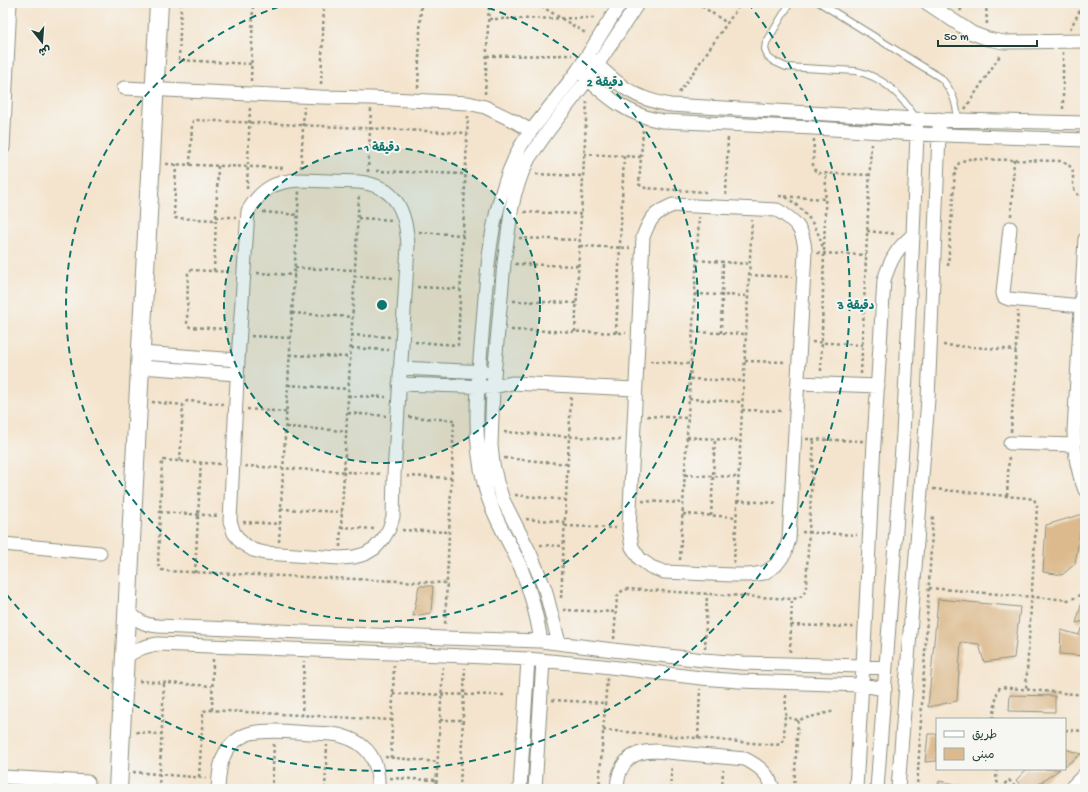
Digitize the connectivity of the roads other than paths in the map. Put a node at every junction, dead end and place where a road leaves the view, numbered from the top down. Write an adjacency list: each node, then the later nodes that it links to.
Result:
1 (10, 3): 25 (street)
2 (160, 3): 14 (street)
3 (621, 3): 9 (street)
4 (638, 3): 10 (street)
5 (790, 3): 16 (lane)
6 (820, 3): 18 (lane)
7 (927, 3): 8 (street)
8 (1085, 41)
9 (587, 55): 10 (street); 11 (street)
10 (598, 66): 12 (street); 15 (street)
11 (578, 70): 12 (street); 21 (street)
12 (588, 80): 19 (street); 34 (street)
13 (124, 88): 14 (street)
14 (155, 90): 21 (street); 30 (street)
15 (670, 105): 16 (street); 19 (street)
16 (916, 118): 17 (street); 22 (street)
17 (939, 119): 18 (street); 23 (street)
18 (958, 119): 20 (street)
19 (670, 122): 22 (street)
20 (1085, 123)
21 (531, 131): 33 (street)
22 (917, 134): 23 (street); 27 (street)
23 (939, 135): 24 (street); 74 (street)
24 (1085, 140)
25 (3, 148)
26 (1009, 233): 29 (street)
27 (913, 235): 39 (street); 59 (street)
28 (1085, 239): 29 (street)
29 (1081, 306): 44 (street)
30 (141, 360): 31 (street); 35 (street); 48 (street)
31 (238, 360): 32 (street); 35 (street)
32 (400, 368): 33 (street); 38 (street)
33 (479, 372): 34 (street); 40 (street)
34 (494, 373): 36 (street); 41 (street)
35 (237, 374): 38 (street)
36 (512, 383): 41 (street); 42 (street)
37 (798, 383): 39 (street); 42 (street); 42 (street)
38 (399, 384): 40 (street)
39 (878, 386): 57 (street)
40 (478, 387): 41 (street); 50 (street)
41 (493, 387): 51 (street)
42 (635, 389)
43 (1010, 443): 44 (street)
44 (1074, 445): 45 (street)
45 (1085, 490)
46 (3, 544): 47 (street)
47 (100, 553)
48 (128, 611): 49 (street); 54 (street)
49 (473, 639): 50 (street); 53 (street)
50 (541, 641): 51 (street)
51 (559, 643): 52 (street)
52 (605, 649): 57 (street); 58 (street)
53 (469, 656): 54 (street); 55 (street)
54 (125, 658): 68 (street)
55 (528, 659): 56 (street); 69 (street)
56 (542, 660): 58 (street); 67 (street)
57 (863, 666): 59 (street); 60 (street)
58 (605, 667): 60 (street)
59 (886, 668): 61 (street)
60 (862, 685): 61 (street); 72 (street)
61 (884, 688): 73 (street)
62 (1085, 774): 75 (street)
63 (3, 777): 64 (street)
64 (88, 782)
65 (378, 783): 66 (street)
66 (218, 784)
67 (535, 788)
68 (118, 789)
69 (520, 789)
70 (617, 789): 71 (street)
71 (773, 789)
72 (856, 789)
73 (877, 789)
74 (898, 789)
75 (1070, 789)

